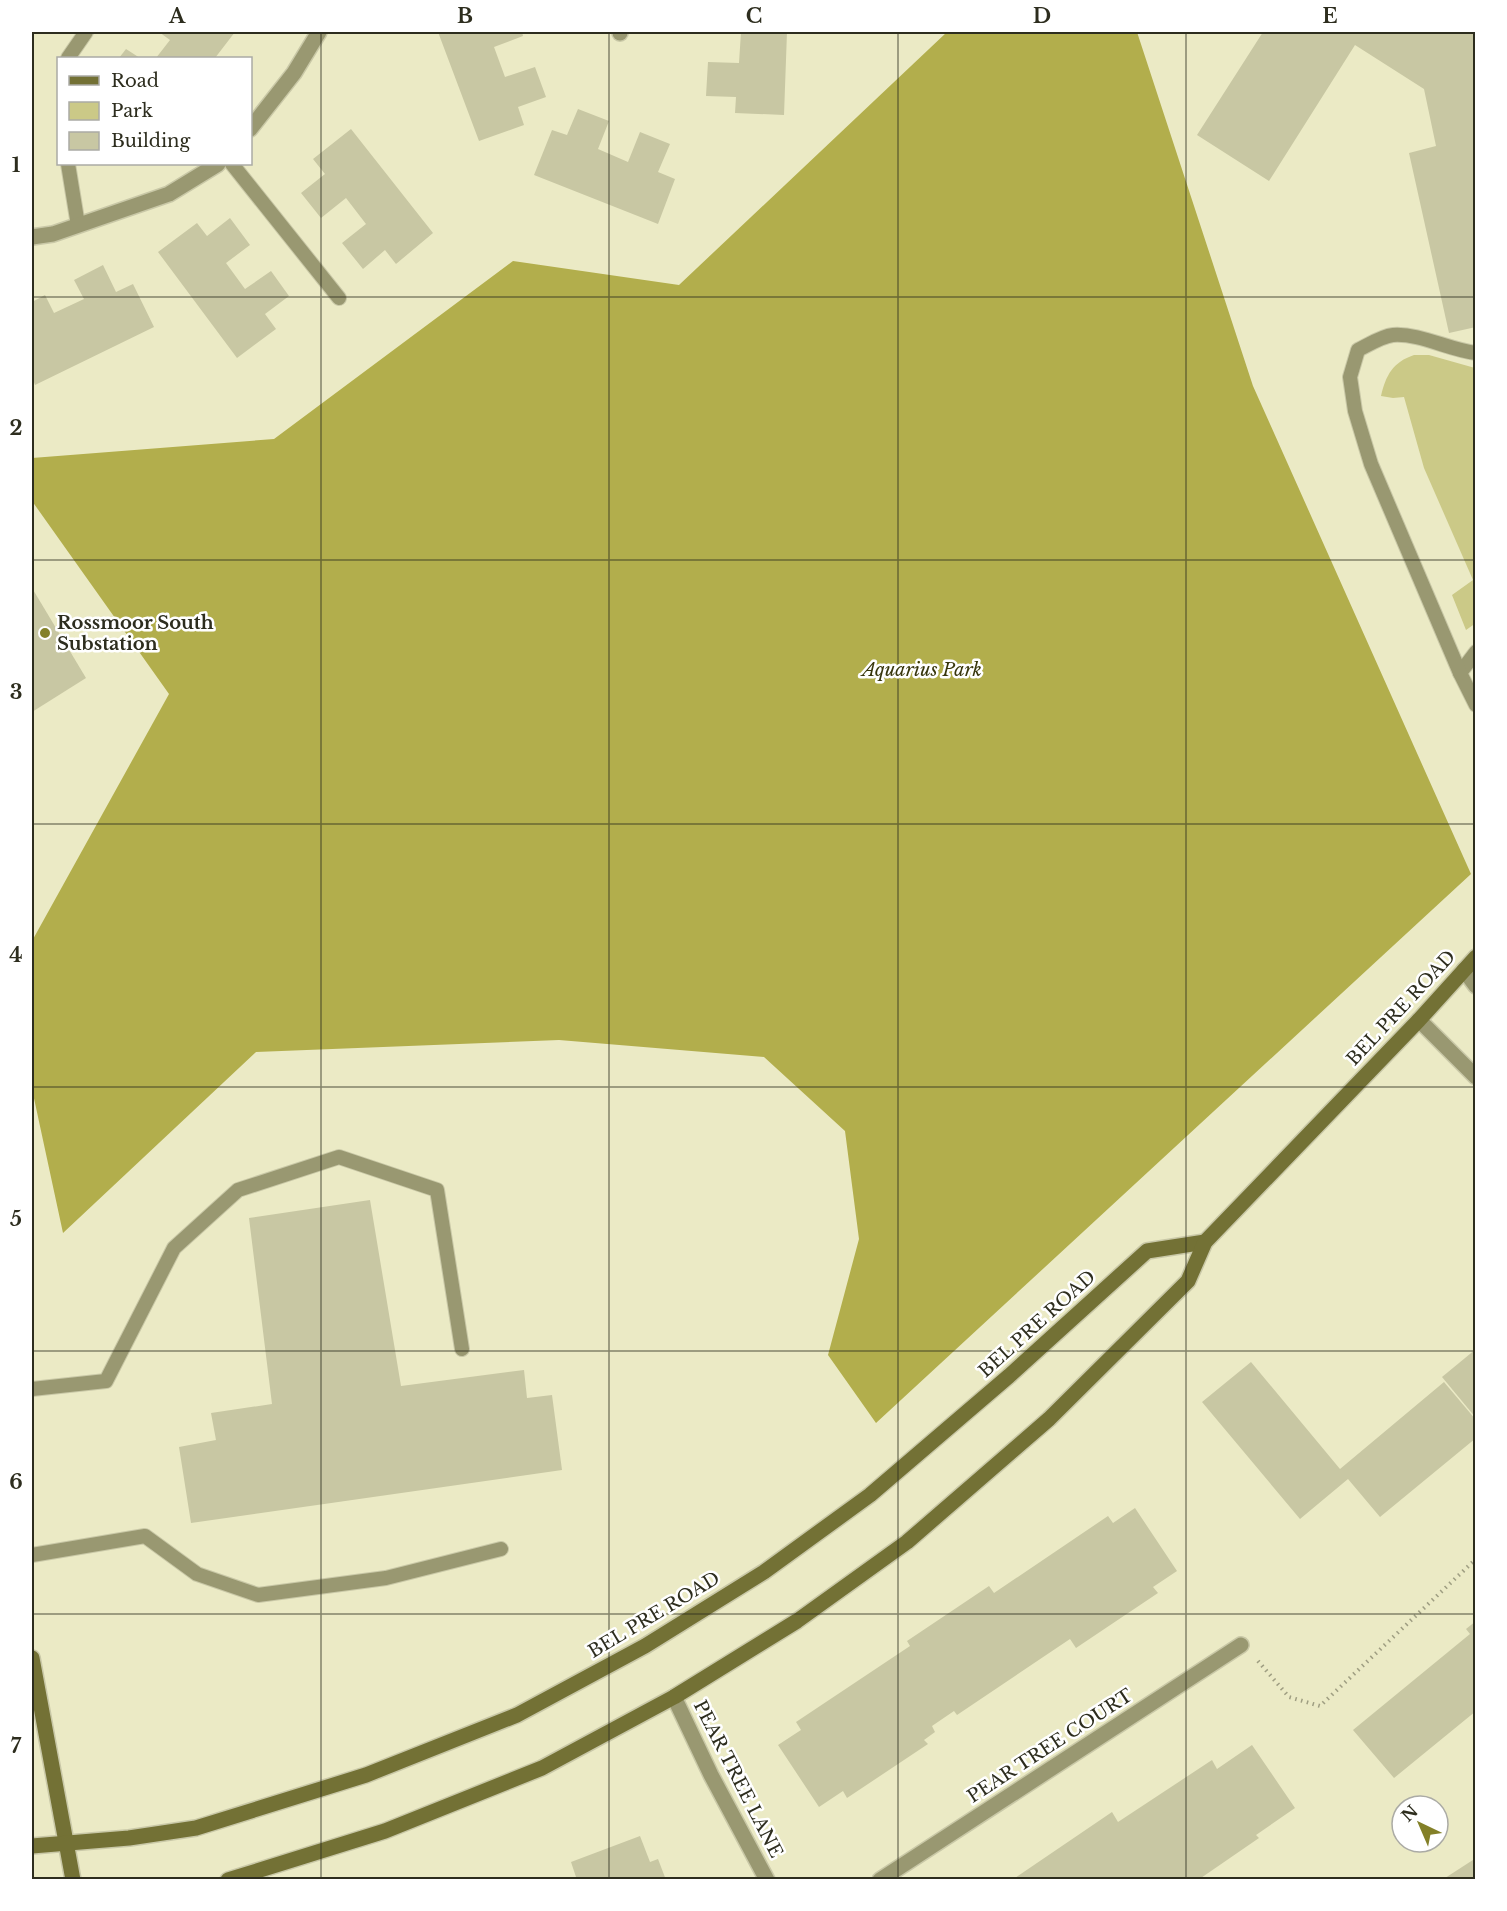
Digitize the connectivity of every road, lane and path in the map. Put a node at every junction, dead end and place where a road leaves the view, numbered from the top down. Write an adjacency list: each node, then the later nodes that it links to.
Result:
1 (86, 32): 3 (lane)
2 (319, 32): 4 (street)
3 (69, 57)
4 (252, 126)
5 (68, 165): 8 (lane)
6 (216, 165): 8 (street)
7 (233, 165): 10 (lane)
8 (78, 225): 9 (street)
9 (32, 237)
10 (339, 298)
11 (1476, 353): 13 (lane)
12 (1476, 652): 13 (lane)
13 (1460, 673): 14 (lane)
14 (1476, 705)
15 (1476, 957): 16 (main road, BEL PRE ROAD)
16 (1464, 970): 17 (street); 18 (main road, BEL PRE ROAD)
17 (1476, 986)
18 (1419, 1020): 19 (street); 20 (main road, BEL PRE ROAD)
19 (1476, 1077)
20 (1205, 1242): 28 (main road, BEL PRE ROAD); 29 (main road, BEL PRE ROAD)
21 (462, 1349): 22 (lane)
22 (32, 1389)
23 (501, 1550): 24 (lane)
24 (32, 1555)
25 (1476, 1560): 26 (path)
26 (1238, 1647): 34 (street, PEAR TREE COURT)
27 (32, 1658): 29 (main road)
28 (674, 1696): 32 (main road, BEL PRE ROAD); 33 (street, PEAR TREE LANE)
29 (66, 1843): 30 (main road, BEL PRE ROAD); 31 (main road)
30 (32, 1846)
31 (73, 1880)
32 (228, 1880)
33 (767, 1880)
34 (880, 1880)

